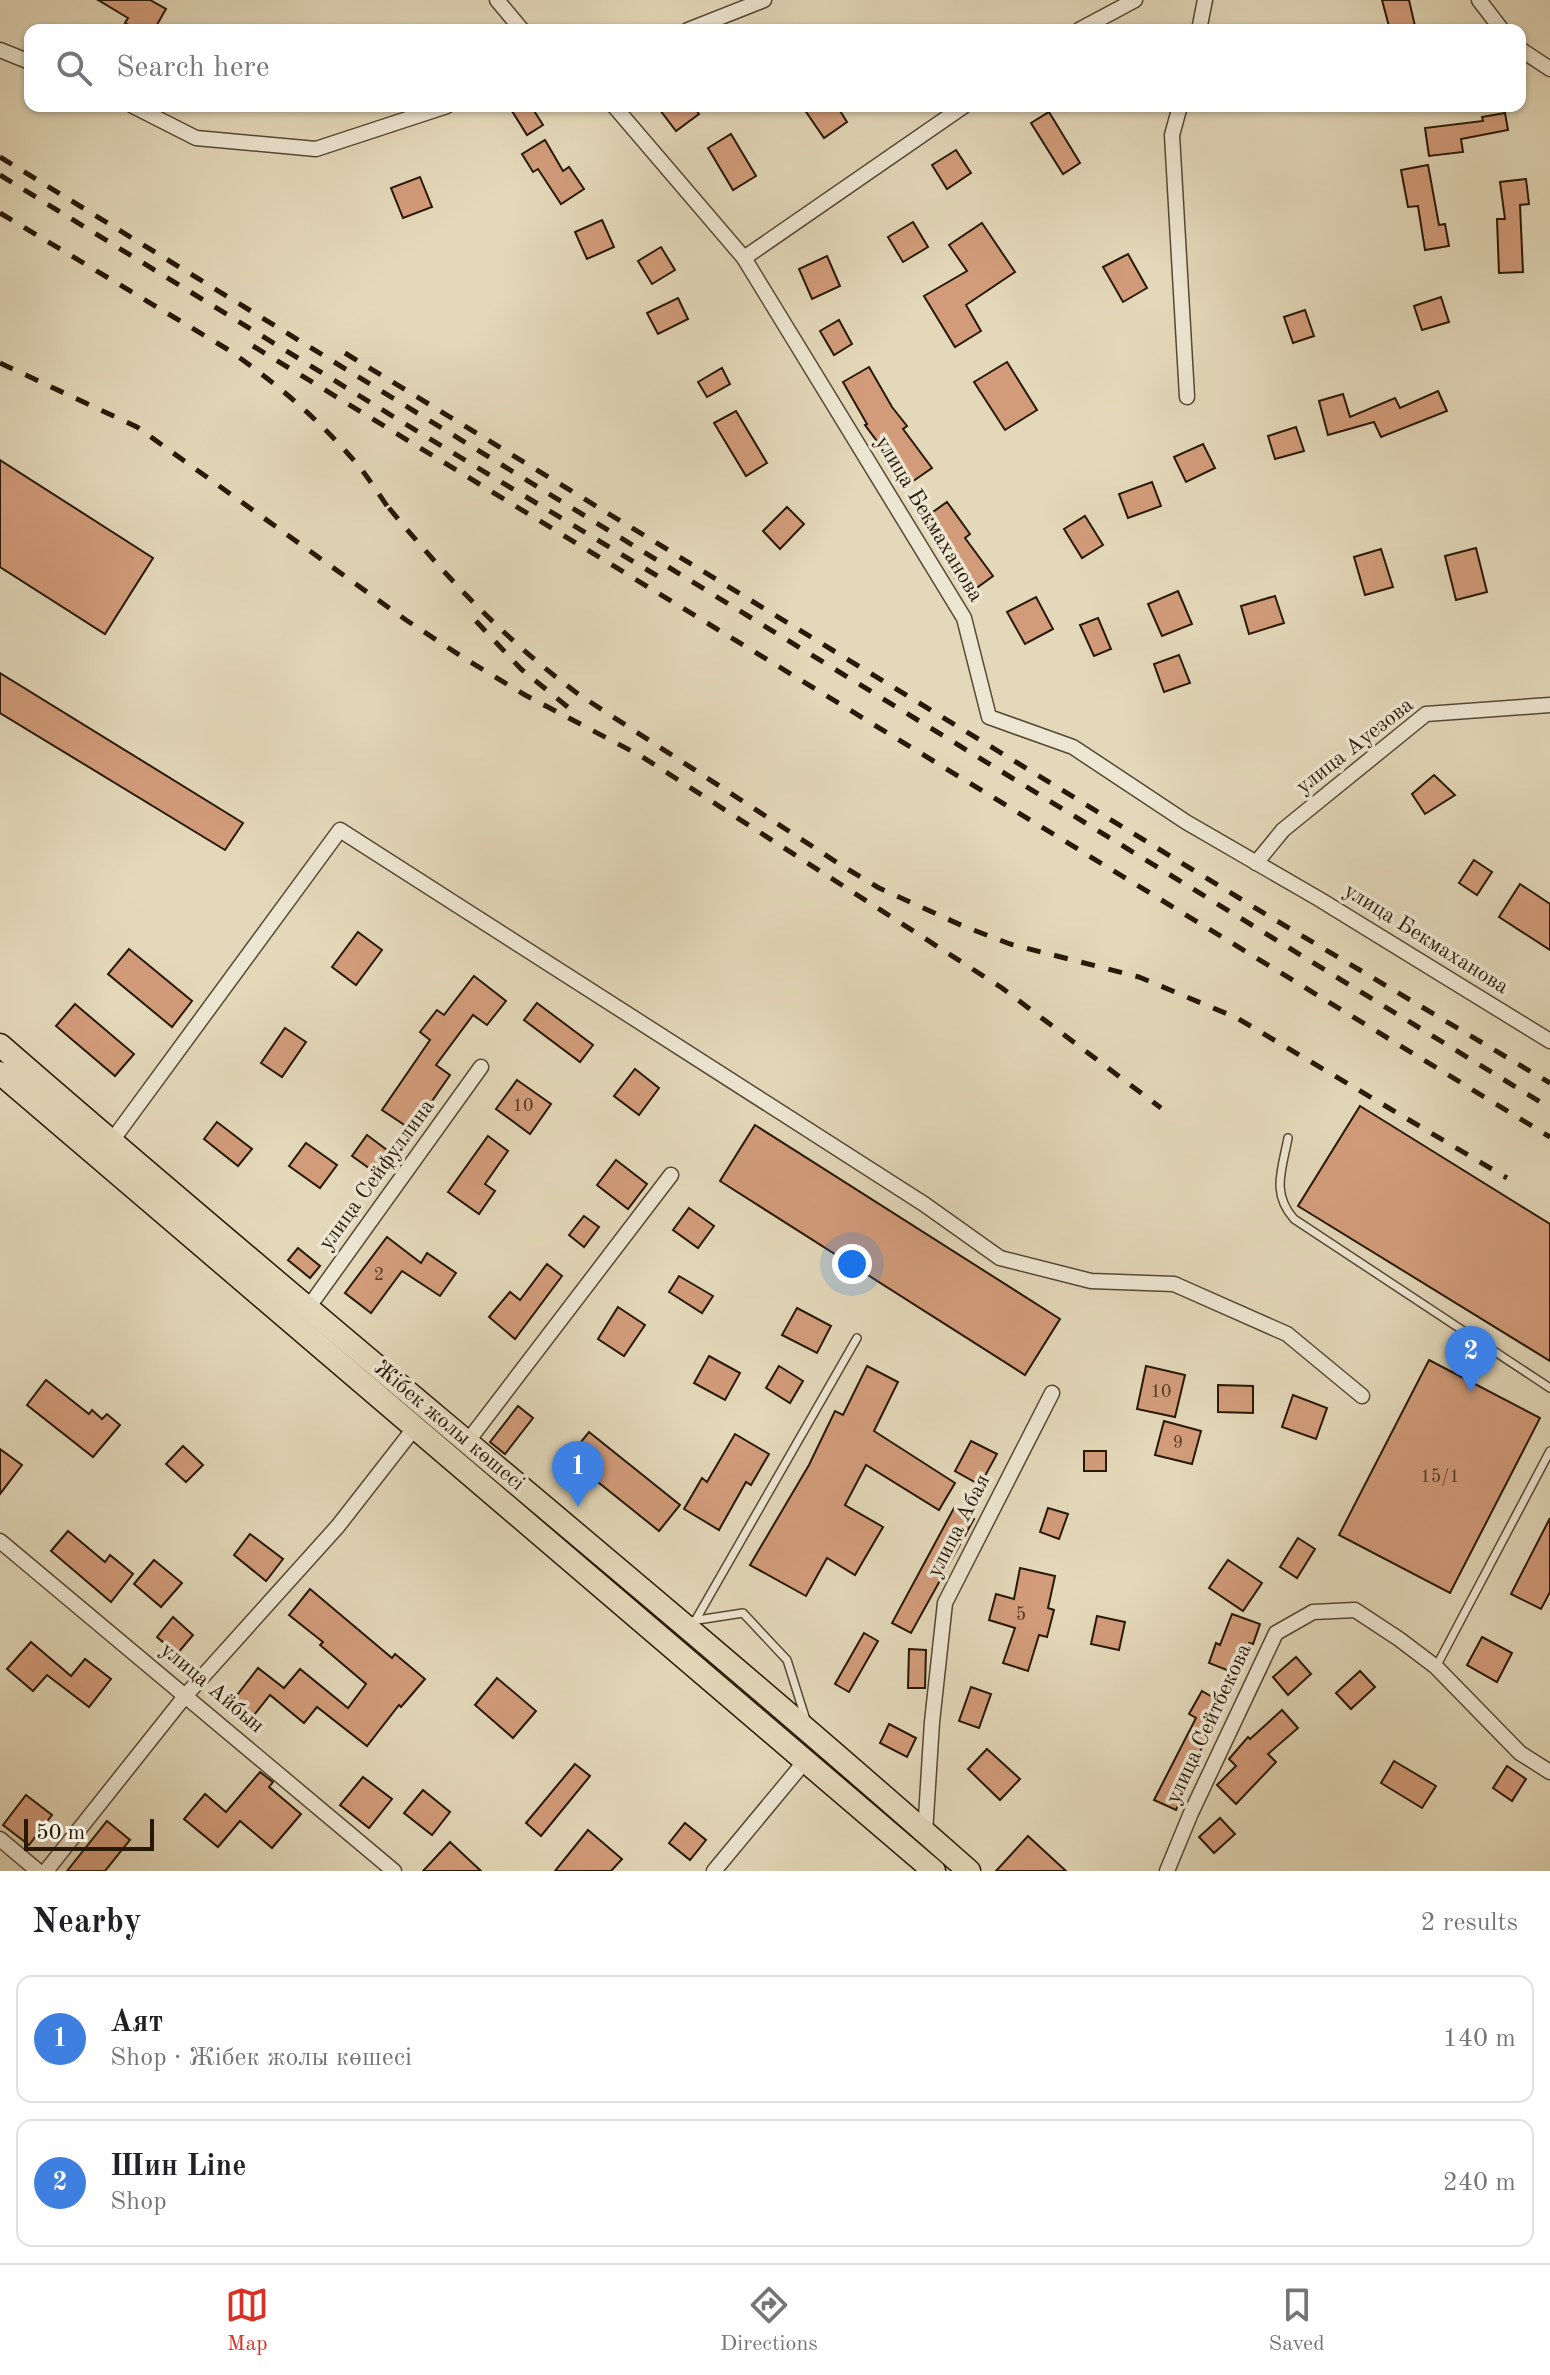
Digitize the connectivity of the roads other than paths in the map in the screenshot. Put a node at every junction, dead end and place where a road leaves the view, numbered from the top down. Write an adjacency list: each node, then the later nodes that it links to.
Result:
1 (497, 0): 6 (street)
2 (764, 0): 7 (street)
3 (1135, 0): 8 (street)
4 (1205, 0): 9 (street)
5 (1479, 0): 10 (street)
6 (517, 24)
7 (703, 24)
8 (1090, 24)
9 (1200, 24)
10 (1497, 24)
11 (0, 50): 13 (street)
12 (1526, 53): 14 (street)
13 (24, 60)
14 (1550, 69)
15 (145, 112): 16 (street)
16 (429, 112)
17 (619, 112): 20 (street, улица Бекмаханова)
18 (955, 112): 20 (street)
19 (1178, 112): 21 (street)
20 (744, 258): 23 (street, улица Бекмаханова)
21 (1187, 397)
22 (1550, 705): 23 (street, улица Ауезова)
23 (1256, 863): 24 (street, улица Бекмаханова)
24 (1550, 1041)
25 (0, 1045): 29 (main road, Жібек жолы көшесі)
26 (481, 1067): 31 (street, улица Сейфуллина)
27 (0, 1073): 36 (main road, Жібек жолы көшесі)
28 (1288, 1138): 33 (lane)
29 (111, 1142): 31 (main road, Жібек жолы көшесі); 35 (street)
30 (671, 1175): 37 (street)
31 (308, 1308): 37 (main road, Жібек жолы көшесі)
32 (857, 1338): 40 (lane)
33 (1550, 1388)
34 (1052, 1393): 46 (street, улица Абая)
35 (1362, 1396)
36 (416, 1426): 42 (street); 44 (main road, Жібек жолы көшесі)
37 (468, 1441): 40 (main road, Жібек жолы көшесі)
38 (1550, 1451): 41 (lane)
39 (0, 1541): 42 (street, улица Айбын)
40 (687, 1622): 43 (main road, Жібек жолы көшесі); 43 (lane)
41 (1436, 1667): 45 (street, улица Сейтбекова); 54 (street, улица Сейтбекова)
42 (186, 1695): 49 (street); 50 (street, улица Айбын)
43 (809, 1729): 46 (main road, Жібек жолы көшесі)
44 (806, 1760): 51 (street); 52 (main road, Жібек жолы көшесі)
45 (1550, 1772)
46 (925, 1833): 53 (main road, Жібек жолы көшесі)
47 (0, 1839): 48 (street)
48 (38, 1871)
49 (46, 1871)
50 (394, 1871)
51 (714, 1871)
52 (934, 1871)
53 (969, 1871)
54 (1167, 1871)

